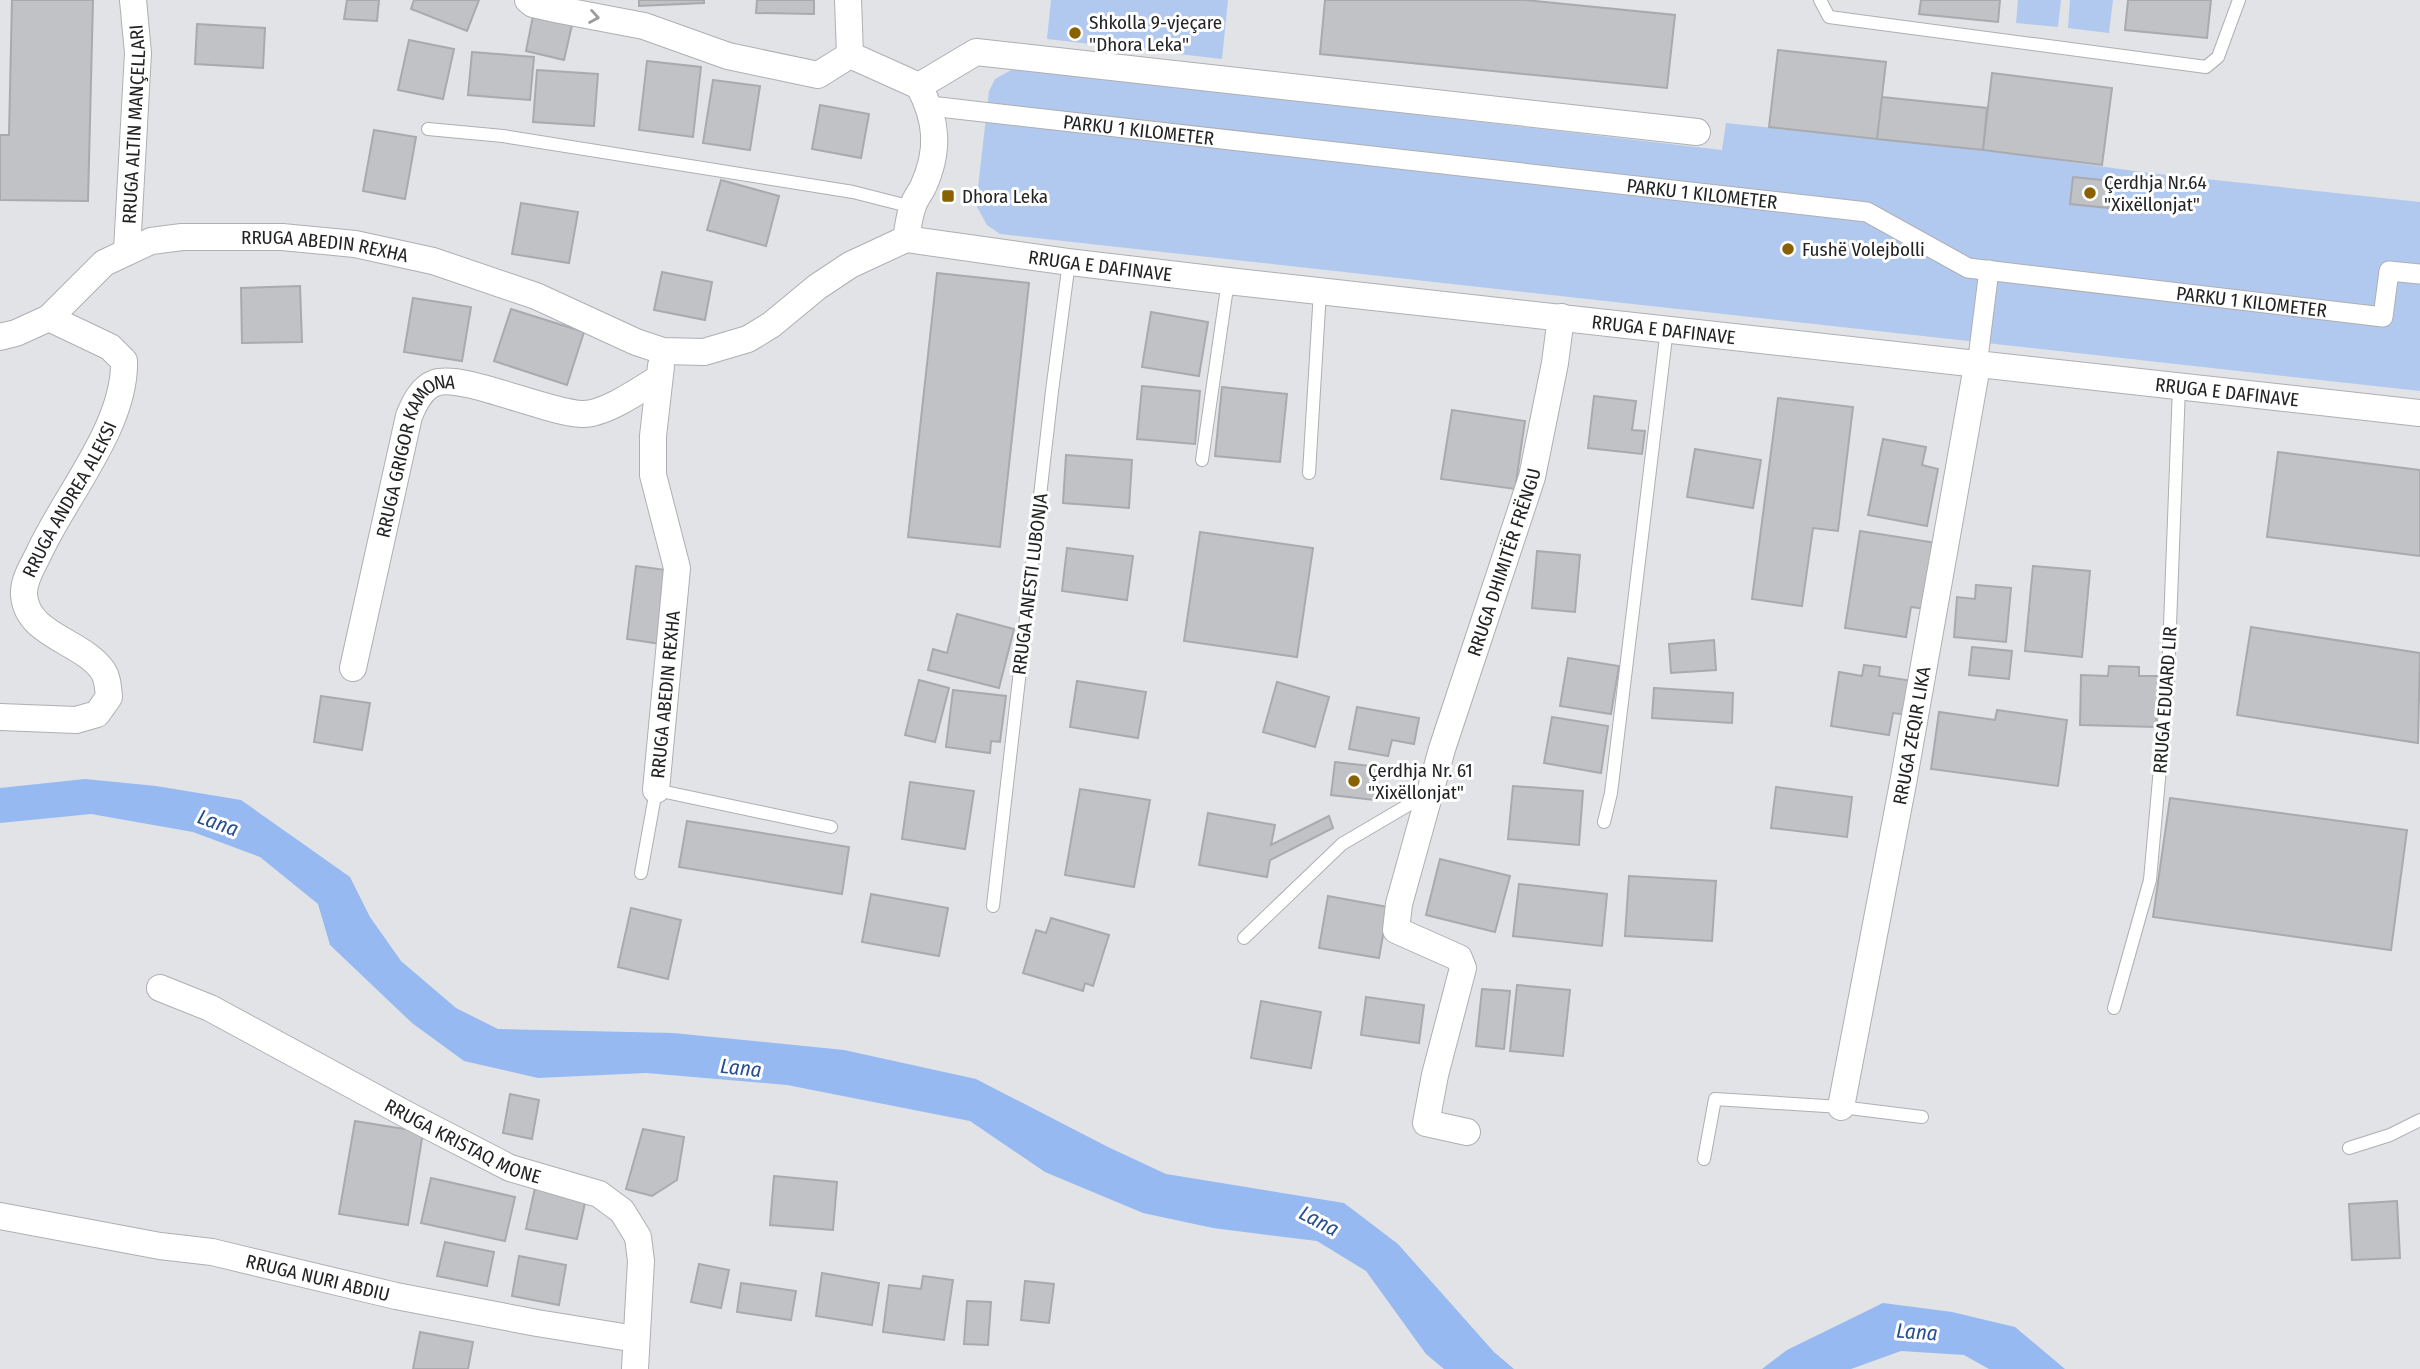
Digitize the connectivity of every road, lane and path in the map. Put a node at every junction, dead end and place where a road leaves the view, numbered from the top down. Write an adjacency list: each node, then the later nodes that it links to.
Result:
1 (133, 0): 12 (street, RRUGA ALTIN MANÇELLARI)
2 (528, 0): 6 (street, one-way to 6)
3 (848, 0): 6 (street)
4 (1820, 0): 5 (lane)
5 (2239, 0)
6 (850, 55): 7 (street)
7 (924, 96): 9 (street); 10 (street); 14 (street, PARKU 1 KILOMETER)
8 (428, 129): 10 (lane)
9 (1697, 132)
10 (912, 207): 11 (street)
11 (906, 239): 13 (street, RRUGA E DAFINAVE); 22 (street, RRUGA ABEDIN REXHA)
12 (127, 250): 19 (street, RRUGA ABEDIN REXHA); 22 (street, RRUGA ABEDIN REXHA)
13 (1069, 262): 16 (street, RRUGA E DAFINAVE); 36 (lane, RRUGA ANESTI LUBONJA)
14 (1989, 270): 15 (street, PARKU 1 KILOMETER); 23 (street)
15 (2420, 274)
16 (1228, 281): 17 (street, RRUGA E DAFINAVE); 27 (lane)
17 (1321, 291): 18 (street, RRUGA E DAFINAVE); 28 (lane)
18 (1561, 317): 20 (street, RRUGA E DAFINAVE); 32 (street, RRUGA DHIMITËR FRËNGU)
19 (49, 318): 21 (street, RRUGA ABEDIN REXHA); 30 (street, RRUGA ANDREA ALEKSI)
20 (1667, 330): 23 (street, RRUGA E DAFINAVE); 33 (lane)
21 (0, 337)
22 (663, 351): 24 (street, RRUGA ABEDIN REXHA)
23 (1977, 366): 25 (street, RRUGA E DAFINAVE); 40 (street, RRUGA ZEQIR LIKA)
24 (659, 378): 29 (street, RRUGA GRIGOR KAMONA); 31 (street, RRUGA ABEDIN REXHA)
25 (2179, 387): 26 (street, RRUGA E DAFINAVE); 39 (lane, RRUGA EDUARD LIR)
26 (2420, 413)
27 (1202, 460)
28 (1309, 473)
29 (353, 668)
30 (0, 717)
31 (656, 790): 34 (lane); 35 (lane, RRUGA ABEDIN REXHA)
32 (1426, 802): 37 (lane); 43 (street, RRUGA DHIMITËR FRËNGU)
33 (1604, 822)
34 (831, 827)
35 (641, 873)
36 (993, 906)
37 (1244, 938)
38 (160, 988): 47 (street, RRUGA KRISTAQ MONE)
39 (2114, 1008)
40 (1841, 1107): 41 (lane); 45 (lane)
41 (1922, 1117)
42 (2420, 1120): 44 (lane)
43 (1467, 1132)
44 (2349, 1148)
45 (1704, 1159)
46 (0, 1216): 47 (street, RRUGA NURI ABDIU)
47 (636, 1339): 48 (street, RRUGA KRISTAQ MONE)
48 (635, 1369)

